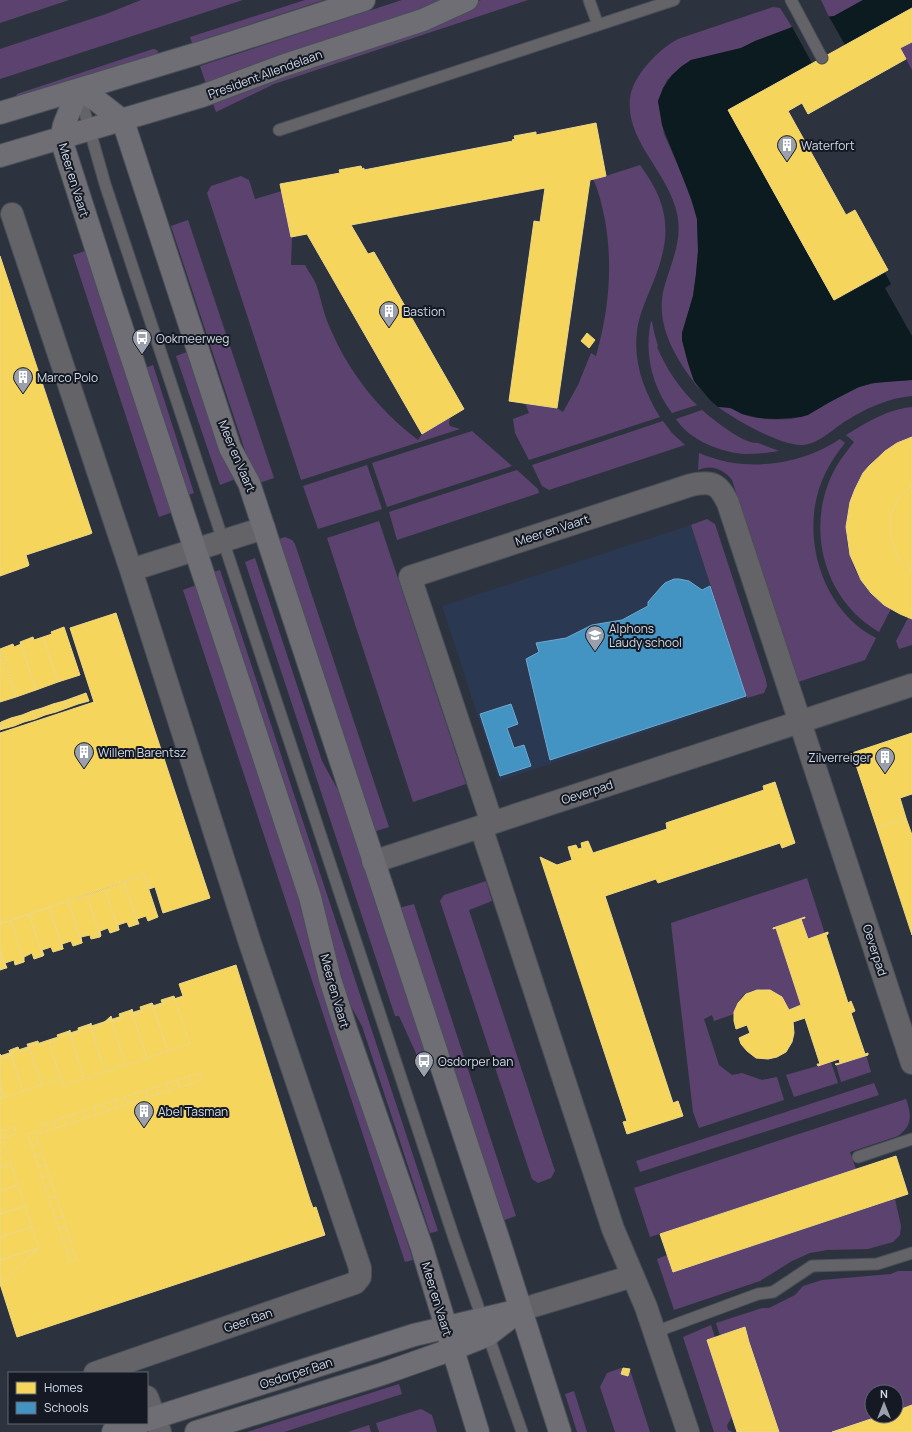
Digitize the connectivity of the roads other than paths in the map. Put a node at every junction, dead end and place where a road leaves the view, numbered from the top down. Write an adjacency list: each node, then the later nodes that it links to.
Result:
1 (364, 0): 8 (main road)
2 (467, 0): 10 (main road, President Allendelaan)
3 (589, 0): 6 (lane)
4 (674, 0): 6 (lane)
5 (791, 0): 7 (lane)
6 (598, 25): 12 (lane)
7 (822, 58)
8 (78, 90): 9 (main road); 10 (main road); 11 (lane); 13 (main road, Meer en Vaart)
9 (0, 113)
10 (123, 120): 11 (main road, President Allendelaan); 17 (main road, Meer en Vaart)
11 (90, 130): 13 (main road, President Allendelaan); 18 (lane)
12 (280, 130)
13 (61, 139): 14 (main road); 19 (main road, Meer en Vaart)
14 (0, 156)
15 (12, 214): 20 (street)
16 (691, 485): 22 (street, Oeverpad); 23 (street, Meer en Vaart)
17 (264, 528): 18 (street); 24 (main road, Meer en Vaart)
18 (224, 541): 19 (street); 32 (lane)
19 (195, 549): 20 (street); 31 (main road, Meer en Vaart)
20 (131, 570): 35 (street, Geer Ban)
21 (912, 685): 22 (street, Oeverpad)
22 (800, 722): 23 (street, Oeverpad); 25 (street, Oeverpad)
23 (486, 825): 24 (street, Oeverpad); 29 (street, Meer en Vaart)
24 (374, 862): 30 (main road, Meer en Vaart)
25 (912, 1063)
26 (912, 1139): 27 (lane)
27 (858, 1157)
28 (912, 1253): 33 (lane)
29 (633, 1276): 30 (street); 33 (street, Meer en Vaart)
30 (520, 1310): 32 (main road); 44 (main road, Meer en Vaart)
31 (446, 1327): 32 (main road, Osdorper Ban); 34 (main road, Meer en Vaart); 38 (main road, Osdorper Ban)
32 (485, 1327): 34 (main road); 43 (lane)
33 (655, 1332): 45 (street, Meer en Vaart)
34 (453, 1350): 41 (main road); 42 (main road, Meer en Vaart)
35 (136, 1367): 36 (street, Geer Ban)
36 (102, 1372)
37 (148, 1406): 38 (street)
38 (150, 1423)
39 (146, 1424): 40 (main road, Osdorper Ban)
40 (113, 1432)
41 (196, 1432)
42 (478, 1432)
43 (522, 1432)
44 (560, 1432)
45 (688, 1432)

